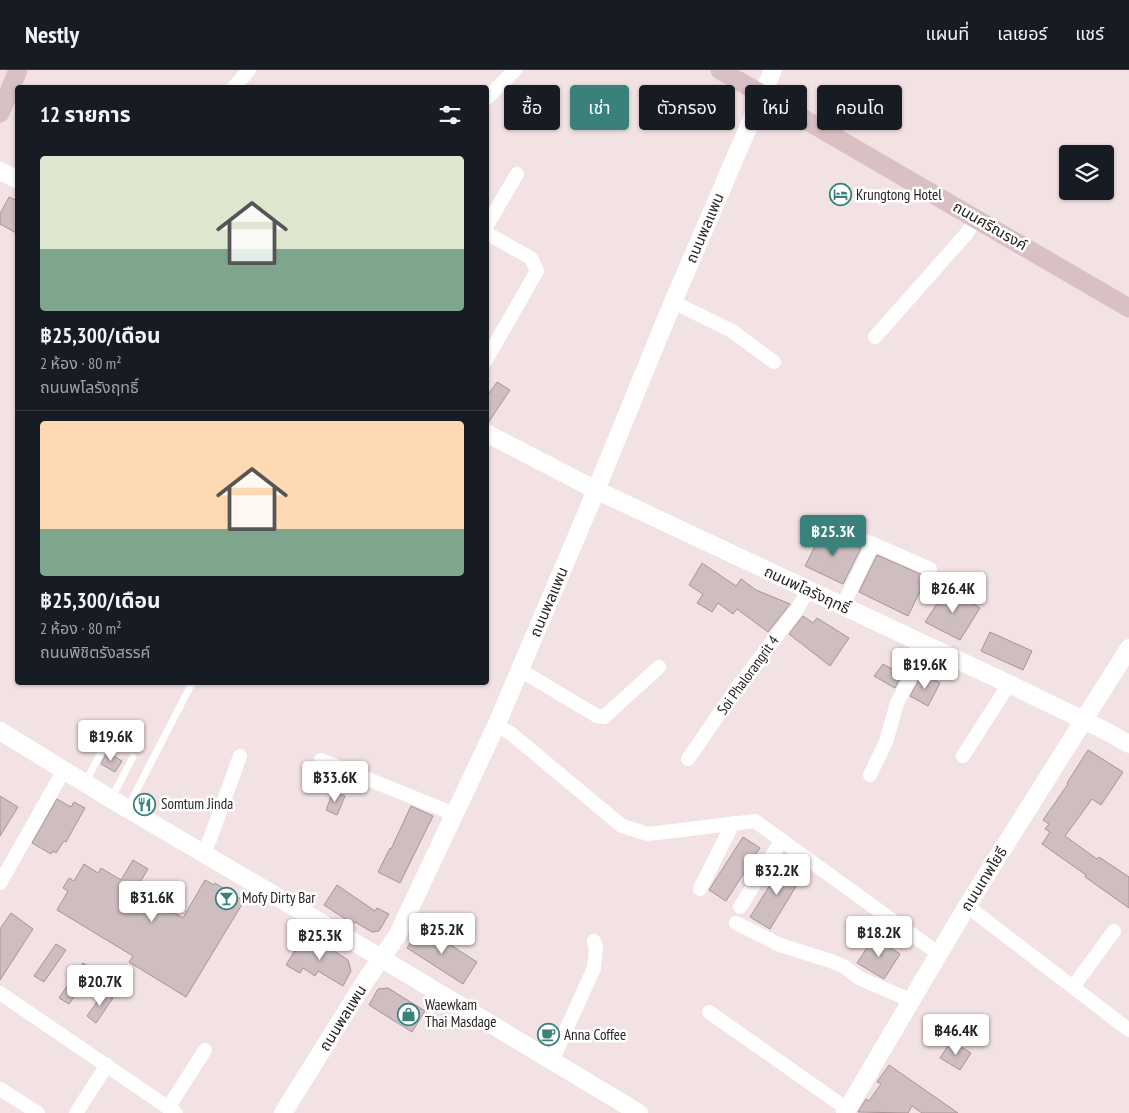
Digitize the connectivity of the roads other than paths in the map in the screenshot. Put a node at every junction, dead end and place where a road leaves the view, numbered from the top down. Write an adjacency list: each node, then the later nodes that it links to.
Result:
1 (18, 70): 10 (main road)
2 (249, 70): 6 (street)
3 (515, 70): 9 (street)
4 (720, 70): 7 (main road, ถนนศรีณรงค์)
5 (773, 70): 8 (street, ถนนพลแพน)
6 (236, 85)
7 (746, 85)
8 (767, 85)
9 (489, 96)
10 (0, 113)
11 (807, 120): 16 (main road, ถนนศรีณรงค์)
12 (748, 130): 19 (street, ถนนพลแพน)
13 (0, 171): 15 (street)
14 (517, 174): 17 (street)
15 (15, 178)
16 (976, 218): 20 (main road, ถนนศรีณรงค์); 21 (street)
17 (489, 222)
18 (489, 235): 22 (street)
19 (673, 302): 23 (street); 25 (street, ถนนพลแพน)
20 (1129, 308)
21 (875, 338)
22 (489, 355)
23 (774, 362)
24 (489, 435): 25 (street, ถนนพโลรังฤทธิ์)
25 (596, 490): 29 (street, ถนนพโลรังฤทธิ์); 34 (street, ถนนพลแพน)
26 (829, 524): 27 (street)
27 (873, 544): 28 (street); 30 (street)
28 (930, 569)
29 (807, 591): 30 (street, ถนนพโลรังฤทธิ์); 45 (street, Soi Phalorangrit 4)
30 (842, 607): 31 (street, ถนนพโลรังฤทธิ์)
31 (928, 646): 35 (street, ถนนพโลรังฤทธิ์); 48 (street)
32 (1129, 648): 37 (street, ถนนเทพโยธี)
33 (659, 667): 34 (street)
34 (520, 670): 38 (street, ถนนพลแพน)
35 (1009, 684): 37 (street, ถนนพโลรังฤทธิ์); 43 (street)
36 (191, 685): 51 (lane)
37 (1083, 720): 41 (street, ถนนพโลรังฤทธิ์); 58 (street, ถนนเทพโยธี)
38 (496, 726): 52 (street, ถนนพลแพน); 53 (street)
39 (0, 731): 47 (street)
40 (107, 741): 49 (lane)
41 (1129, 744)
42 (240, 756): 55 (street)
43 (963, 756)
44 (133, 757): 50 (lane)
45 (688, 759)
46 (321, 760): 52 (street)
47 (64, 770): 49 (street); 56 (street)
48 (870, 776)
49 (85, 783): 50 (street)
50 (111, 799): 51 (street)
51 (127, 809): 55 (street)
52 (454, 814): 64 (street, ถนนพลแพน)
53 (733, 824): 54 (street); 57 (street)
54 (782, 840): 59 (street); 63 (street)
55 (203, 853): 64 (street)
56 (0, 883)
57 (700, 889)
58 (967, 906): 63 (street, ถนนเทพโยธี); 65 (street)
59 (740, 907)
60 (736, 923): 67 (street)
61 (1114, 931): 65 (street)
62 (594, 941): 71 (street)
63 (939, 954): 67 (street, ถนนเทพโยธี)
64 (381, 958): 71 (street); 79 (street, ถนนพลแพน)
65 (1072, 987): 69 (street)
66 (0, 993): 72 (street)
67 (912, 1001): 76 (street, ถนนเทพโยธี)
68 (709, 1012): 76 (street)
69 (1129, 1030)
70 (205, 1050): 75 (street)
71 (552, 1061): 74 (street)
72 (107, 1064): 75 (street); 78 (street)
73 (0, 1089): 77 (street)
74 (619, 1108): 80 (street)
75 (172, 1110)
76 (846, 1111)
77 (38, 1113)
78 (76, 1113)
79 (283, 1113)
80 (639, 1113)

